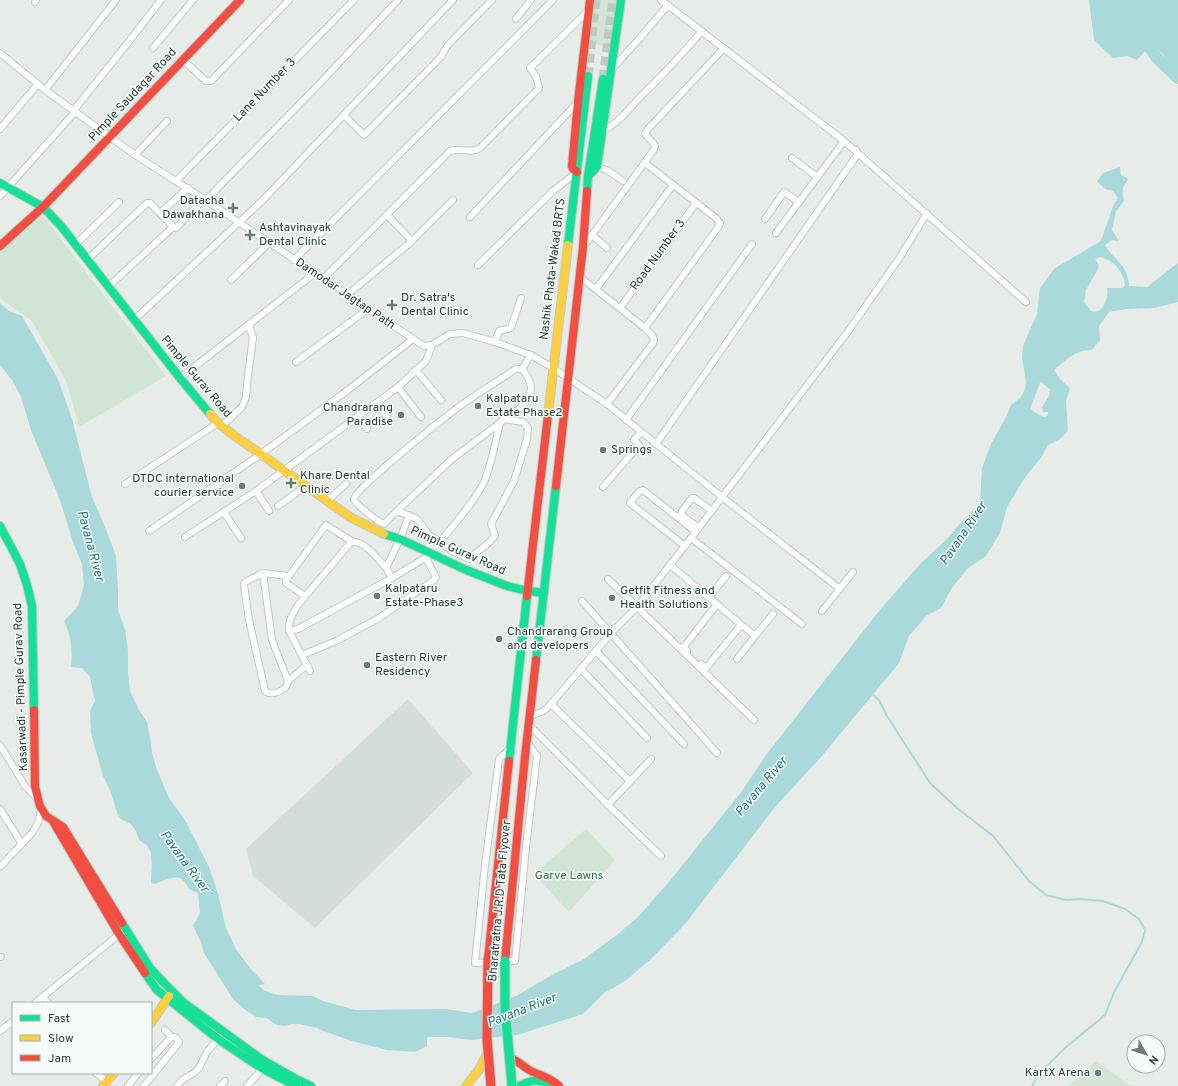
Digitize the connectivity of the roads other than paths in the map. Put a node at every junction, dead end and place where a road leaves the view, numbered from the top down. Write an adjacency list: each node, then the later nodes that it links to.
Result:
1 (116, 0): 27 (street)
2 (161, 0): 29 (street)
3 (194, 0): 19 (street)
4 (240, 0): 22 (main road, Pimple Saudagar Road)
5 (289, 0): 22 (street)
6 (354, 0): 44 (street, Lane Number 3)
7 (398, 0): 50 (street)
8 (453, 0): 30 (street)
9 (492, 0): 30 (street)
10 (531, 0): 17 (street)
11 (554, 0): 73 (street)
12 (590, 0): 16 (main road)
13 (621, 0): 23 (main road)
14 (661, 0): 15 (street)
15 (668, 5): 18 (street); 23 (street)
16 (588, 12): 28 (main road); 58 (street)
17 (516, 19)
18 (702, 31): 20 (street); 33 (street)
19 (153, 48)
20 (724, 48): 35 (street); 39 (street)
21 (0, 53): 26 (street, Damodar Jagtap Path)
22 (183, 60): 34 (main road, Pimple Saudagar Road)
23 (610, 70): 33 (main road)
24 (588, 76): 41 (main road, Nashik Phata-Wakad BRTS)
25 (603, 79): 42 (main road, Bharatratna J.R.D Tata Flyover)
26 (38, 84): 27 (street, Damodar Jagtap Path); 32 (street)
27 (45, 90): 29 (street, Damodar Jagtap Path)
28 (578, 102): 41 (main road); 59 (street)
29 (75, 110): 34 (street, Damodar Jagtap Path); 46 (street)
30 (344, 115): 61 (street)
31 (167, 122): 37 (street)
32 (0, 129)
33 (602, 131): 40 (main road)
34 (110, 136): 37 (street, Damodar Jagtap Path); 55 (main road, Pimple Saudagar Road)
35 (844, 141): 36 (street); 43 (street)
36 (856, 150): 57 (street); 111 (street)
37 (135, 155): 44 (street, Damodar Jagtap Path)
38 (792, 158): 43 (street)
39 (645, 163): 47 (street); 64 (street)
40 (596, 167): 42 (main road); 45 (street)
41 (577, 172): 74 (street); 94 (main road, Nashik Phata-Wakad BRTS)
42 (588, 176): 70 (main road, Bharatratna J.R.D Tata Flyover)
43 (817, 177): 53 (street)
44 (176, 181): 48 (street, Damodar Jagtap Path)
45 (623, 181)
46 (4, 185): 49 (street); 55 (main road, Pimple Gurav Road)
47 (673, 185): 54 (street); 80 (street)
48 (188, 188): 50 (street, Damodar Jagtap Path); 56 (street)
49 (0, 196)
50 (205, 200): 61 (street, Damodar Jagtap Path); 62 (street)
51 (453, 200): 65 (street)
52 (119, 202): 67 (street)
53 (799, 202): 60 (street); 63 (street)
54 (696, 203): 84 (street, Road Number 3); 88 (street)
55 (43, 207): 67 (main road, Pimple Gurav Road); 69 (main road)
56 (160, 213): 72 (street); 79 (street)
57 (927, 213): 83 (street); 119 (street)
58 (386, 215): 65 (street); 77 (street)
59 (470, 217)
60 (765, 219)
61 (239, 223): 66 (street, Damodar Jagtap Path); 86 (street)
62 (176, 228)
63 (776, 233)
64 (592, 235): 70 (street); 71 (street)
65 (412, 241): 81 (street)
66 (269, 243): 73 (street, Damodar Jagtap Path); 78 (street)
67 (76, 244): 72 (main road, Pimple Gurav Road)
68 (752, 244): 106 (street)
69 (0, 246)
70 (583, 247): 76 (main road, Bharatratna J.R.D Tata Flyover)
71 (607, 248)
72 (88, 260): 79 (main road, Pimple Gurav Road)
73 (294, 260): 75 (street, Damodar Jagtap Path)
74 (478, 265)
75 (315, 274): 77 (street, Damodar Jagtap Path); 87 (street)
76 (580, 277): 80 (street); 98 (main road, Bharatratna J.R.D Tata Flyover)
77 (323, 279): 81 (street, Damodar Jagtap Path)
78 (231, 280)
79 (108, 287): 86 (main road, Pimple Gurav Road)
80 (596, 289): 84 (street)
81 (347, 295): 85 (street, Damodar Jagtap Path)
82 (521, 298): 90 (street)
83 (1026, 302)
84 (620, 308): 88 (street)
85 (368, 309): 89 (street, Damodar Jagtap Path); 93 (street)
86 (134, 320): 97 (main road, Pimple Gurav Road)
87 (249, 325): 97 (street); 108 (street)
88 (645, 328): 102 (street)
89 (413, 339): 91 (street, Damodar Jagtap Path); 112 (street)
90 (495, 342): 91 (street); 92 (street)
91 (432, 345): 96 (street)
92 (531, 355): 94 (street); 95 (street)
93 (296, 362)
94 (553, 368): 98 (street); 146 (main road, Nashik Phata-Wakad BRTS)
95 (522, 369): 107 (street); 123 (street)
96 (416, 370): 99 (street); 100 (street)
97 (180, 378): 108 (main road, Pimple Gurav Road)
98 (568, 379): 102 (street); 147 (main road, Bharatratna J.R.D Tata Flyover)
99 (398, 387): 101 (street); 104 (street)
100 (441, 400)
101 (376, 403): 103 (street); 105 (street)
102 (607, 404): 106 (street)
103 (358, 417): 109 (street); 113 (street)
104 (421, 417)
105 (388, 418)
106 (626, 420): 110 (street)
107 (501, 421): 123 (street); 135 (street); 135 (street)
108 (220, 425): 112 (main road, Pimple Gurav Road); 114 (street)
109 (367, 429)
110 (641, 432): 111 (street); 117 (street)
111 (656, 444): 119 (street)
112 (261, 454): 113 (main road, Pimple Gurav Road); 129 (street)
113 (284, 471): 116 (main road, Pimple Gurav Road); 118 (street)
114 (125, 484)
115 (346, 484): 120 (street)
116 (306, 486): 120 (main road, Pimple Gurav Road); 121 (street)
117 (603, 487)
118 (256, 491): 122 (street); 125 (street)
119 (722, 497): 124 (street); 145 (street)
120 (328, 501): 133 (main road, Pimple Gurav Road)
121 (278, 506)
122 (269, 511)
123 (397, 511): 126 (street)
124 (712, 511): 128 (street); 128 (street)
125 (224, 512): 130 (street); 131 (street)
126 (409, 515): 133 (street); 135 (street)
127 (0, 526): 178 (main road, Kasarwadi - Pimple Gurav Road)
128 (698, 530): 132 (street); 136 (street)
129 (149, 531)
130 (185, 537)
131 (241, 538)
132 (692, 538): 136 (street); 156 (street)
133 (400, 539): 138 (street); 146 (main road, Pimple Gurav Road)
134 (353, 542): 138 (street); 141 (street); 148 (street)
135 (440, 542)
136 (686, 546): 137 (street)
137 (670, 565): 149 (street); 152 (street)
138 (386, 568): 143 (street)
139 (853, 572): 145 (street)
140 (263, 573): 141 (street); 166 (street); 166 (street)
141 (288, 576): 148 (street)
142 (726, 576): 149 (street)
143 (392, 578): 157 (street); 161 (street)
144 (608, 579): 152 (street)
145 (840, 589): 153 (street)
146 (528, 591): 147 (main road, Pimple Gurav Road); 174 (main road, Bharatratna J.R.D Tata Flyover)
147 (544, 593): 169 (main road, Bharatratna J.R.D Tata Flyover)
148 (305, 596): 157 (street)
149 (709, 598): 151 (street)
150 (582, 601): 158 (street)
151 (717, 604): 155 (street); 155 (street)
152 (637, 607): 158 (street); 168 (street)
153 (822, 611)
154 (773, 614): 159 (street)
155 (742, 624): 159 (street)
156 (802, 624)
157 (290, 631): 161 (street)
158 (611, 633): 160 (street); 175 (street)
159 (755, 636): 162 (street)
160 (596, 651): 164 (street); 172 (street)
161 (302, 656): 163 (street)
162 (737, 659)
163 (307, 665): 165 (street); 166 (street)
164 (581, 669): 167 (street); 170 (street)
165 (310, 671)
166 (288, 681)
167 (551, 704): 169 (street); 177 (street)
168 (754, 720)
169 (529, 721): 171 (main road, Bharatratna J.R.D Tata Flyover); 179 (street)
170 (648, 738)
171 (527, 742): 174 (street); 199 (main road, Bharatratna J.R.D Tata Flyover, bridge)
172 (684, 744)
173 (0, 745): 178 (street)
174 (510, 750): 197 (main road, Bharatratna J.R.D Tata Flyover, bridge)
175 (717, 753)
176 (651, 759): 177 (street)
177 (630, 781): 179 (street)
178 (36, 797): 181 (main road, Kasarwadi - Pimple Gurav Road)
179 (608, 805): 184 (street)
180 (0, 809): 182 (street)
181 (41, 811): 183 (street); 186 (main road, Kasarwadi - Pimple Gurav Road)
182 (2, 816): 183 (street)
183 (22, 844): 185 (street)
184 (661, 856)
185 (0, 867)
186 (123, 932): 187 (main road, Kasarwadi - Pimple Gurav Road); 188 (street)
187 (170, 996): 192 (main road); 196 (main road); 200 (main road)
188 (43, 997): 189 (street); 190 (street)
189 (36, 1002)
190 (47, 1002)
191 (12, 1022): 194 (street)
192 (152, 1023)
193 (164, 1030): 195 (street)
194 (0, 1032)
195 (172, 1036): 198 (street); 206 (street)
196 (218, 1039): 200 (main road); 207 (street)
197 (488, 1053): 211 (main road); 212 (main road, Bharatratna J.R.D Tata Flyover, bridge)
198 (152, 1058)
199 (509, 1058): 213 (main road, Bharatratna J.R.D Tata Flyover, bridge); 216 (main road)
200 (266, 1066): 208 (street); 209 (main road); 210 (main road)
201 (97, 1074): 204 (street)
202 (113, 1074): 204 (main road)
203 (137, 1074): 205 (street)
204 (105, 1084)
205 (128, 1086)
206 (144, 1086)
207 (177, 1086)
208 (247, 1086)
209 (296, 1086)
210 (311, 1086)
211 (466, 1086)
212 (491, 1086)
213 (512, 1086)
214 (519, 1086): 215 (main road)
215 (551, 1086)
216 (559, 1086)

